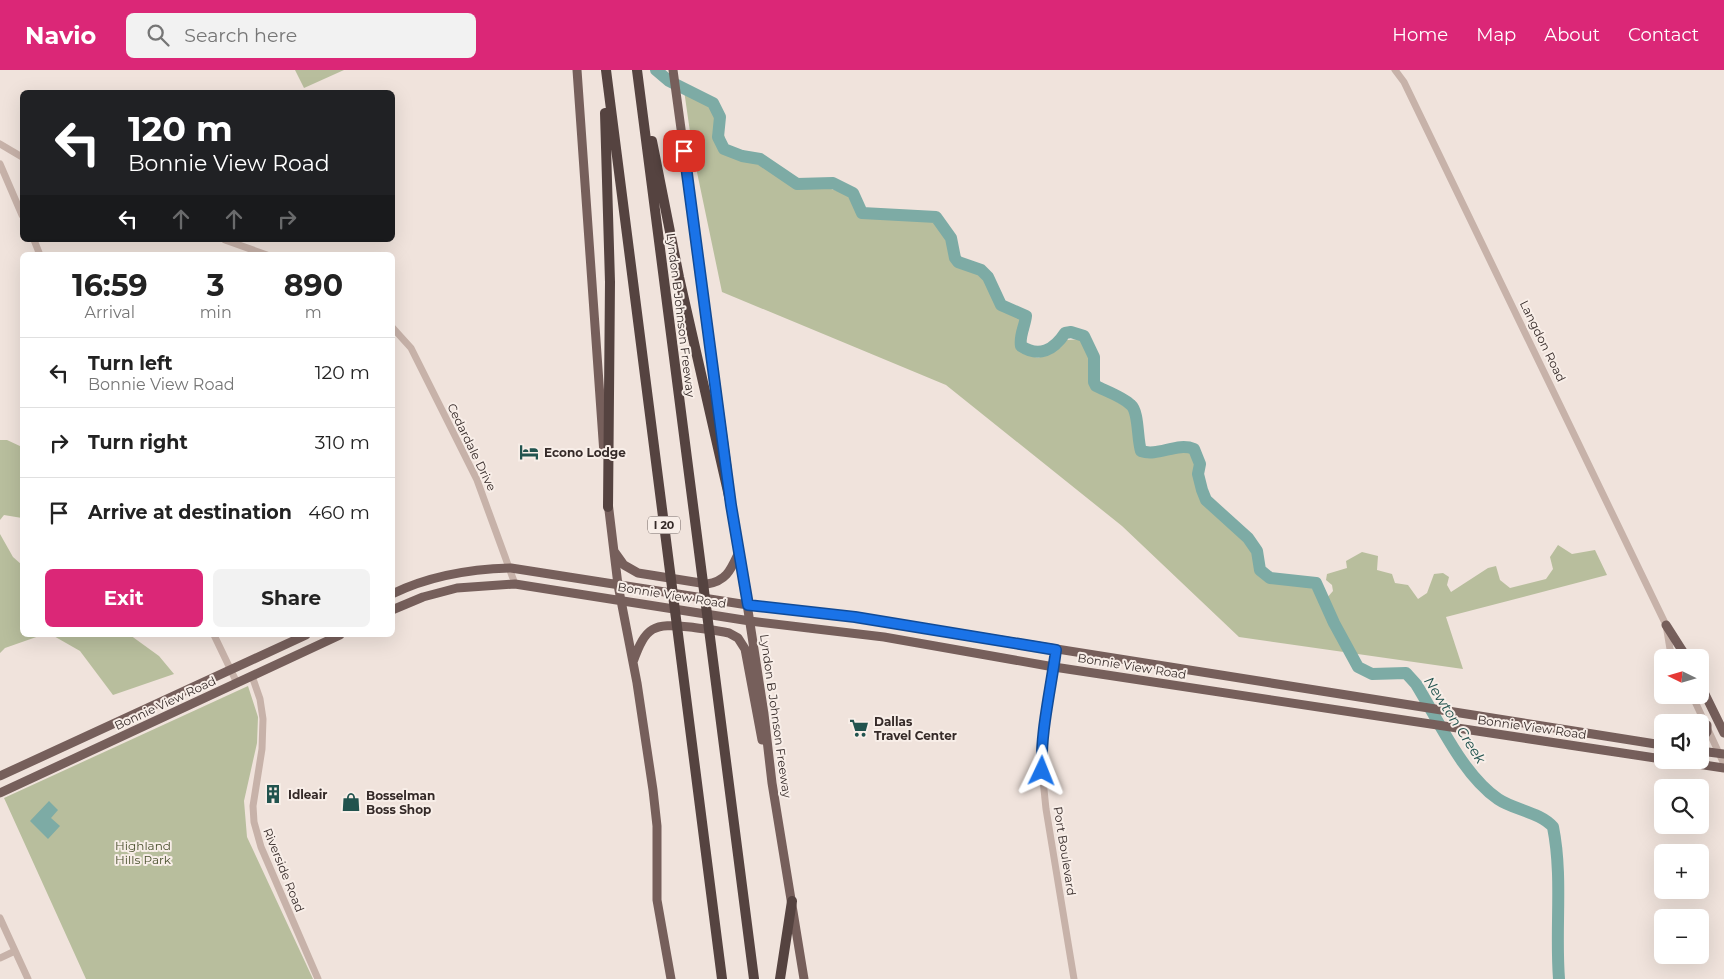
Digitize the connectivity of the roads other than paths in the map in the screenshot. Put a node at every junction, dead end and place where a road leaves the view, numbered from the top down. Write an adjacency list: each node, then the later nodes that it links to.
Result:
1 (577, 70): 15 (main road)
2 (605, 70): 15 (highway); 64 (highway, I 20)
3 (637, 70): 6 (highway, Lyndon B Johnson Freeway / I 20)
4 (673, 70): 14 (main road, Lyndon B Johnson Freeway)
5 (1395, 70): 29 (street, Langdon Road)
6 (638, 81): 14 (highway); 65 (highway, Lyndon B Johnson Freeway / I 20)
7 (0, 144): 8 (street)
8 (20, 156)
9 (0, 164): 10 (street)
10 (20, 209)
11 (231, 242): 12 (street)
12 (259, 252)
13 (395, 330): 18 (street, Cedardale Drive)
14 (731, 505): 17 (main road, Lyndon B Johnson Freeway)
15 (608, 507): 16 (main road)
16 (613, 550): 17 (main road); 20 (main road)
17 (739, 552): 25 (main road, Lyndon B Johnson Freeway)
18 (511, 568): 19 (street, Cedardale Drive); 20 (main road, Bonnie View Road); 21 (main road, Bonnie View Road)
19 (515, 584): 23 (main road, Bonnie View Road); 24 (main road, Bonnie View Road)
20 (618, 585): 23 (main road); 25 (main road, Bonnie View Road)
21 (404, 588): 22 (main road, Bonnie View Road); 24 (main road)
22 (395, 592)
23 (622, 600): 28 (main road, Bonnie View Road); 37 (main road)
24 (404, 604): 26 (main road, Bonnie View Road)
25 (748, 605): 27 (main road, Bonnie View Road); 28 (main road, Lyndon B Johnson Freeway)
26 (395, 608)
27 (855, 617): 30 (main road); 36 (main road, Bonnie View Road)
28 (750, 620): 30 (main road, Bonnie View Road); 55 (main road, Lyndon B Johnson Freeway)
29 (1666, 624): 34 (street, Langdon Road); 35 (main road, Langdon Road)
30 (854, 632): 38 (main road, Bonnie View Road)
31 (215, 637): 39 (street)
32 (302, 637): 39 (main road, Bonnie View Road)
33 (336, 637): 40 (main road, Bonnie View Road)
34 (1670, 649)
35 (1681, 649)
36 (1056, 650): 38 (main road); 45 (main road, Bonnie View Road)
37 (633, 663): 55 (main road); 63 (main road)
38 (1054, 667): 49 (main road, Bonnie View Road); 68 (street, Port Boulevard)
39 (231, 671): 41 (street); 46 (main road, Bonnie View Road)
40 (252, 676): 41 (main road, Bonnie View Road); 62 (street, Riverside Road)
41 (237, 683): 50 (main road, Bonnie View Road)
42 (1709, 702): 44 (main road)
43 (1709, 729): 48 (street)
44 (1724, 733)
45 (1654, 744)
46 (56, 751): 50 (main road); 54 (main road, Bonnie View Road)
47 (1709, 752): 48 (main road)
48 (1722, 754): 51 (street)
49 (1654, 758)
50 (62, 764): 56 (main road, Bonnie View Road)
51 (1724, 764)
52 (1709, 766): 53 (main road)
53 (1724, 768)
54 (0, 776)
55 (772, 783): 57 (main road, Lyndon B Johnson Freeway)
56 (0, 793)
57 (792, 901): 66 (highway); 67 (main road, Lyndon B Johnson Freeway)
58 (0, 918): 59 (street)
59 (15, 952): 60 (street); 61 (street)
60 (0, 958)
61 (28, 979)
62 (318, 979)
63 (672, 979)
64 (722, 979)
65 (754, 979)
66 (780, 979)
67 (804, 979)
68 (1074, 979)

